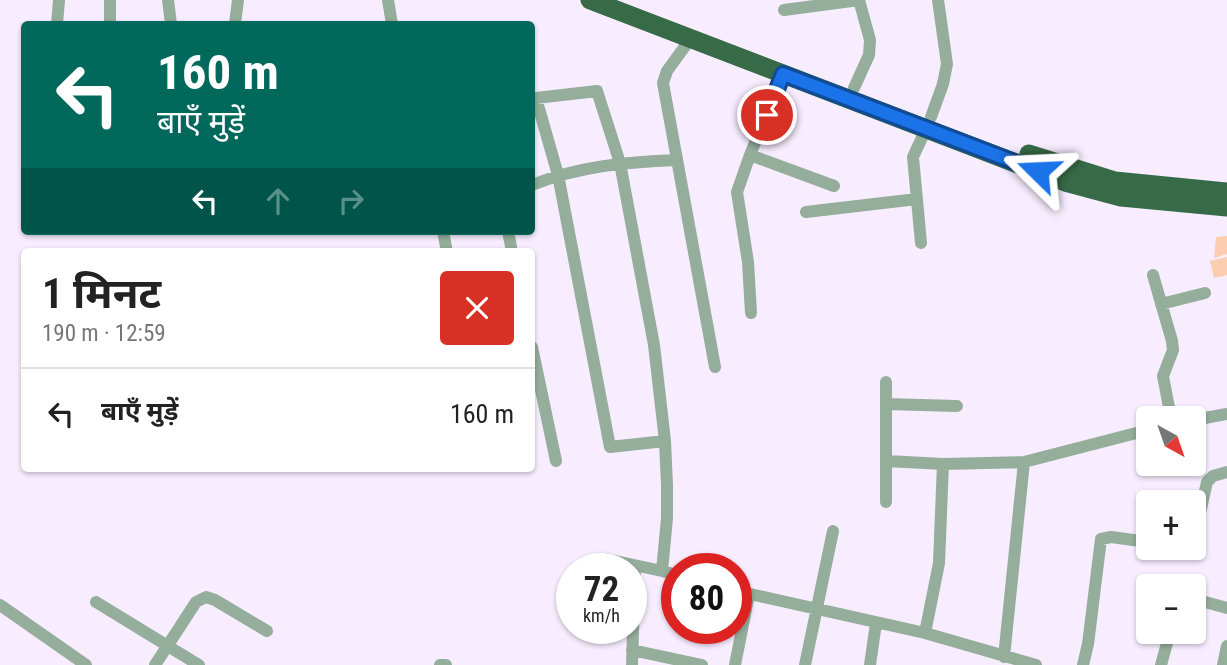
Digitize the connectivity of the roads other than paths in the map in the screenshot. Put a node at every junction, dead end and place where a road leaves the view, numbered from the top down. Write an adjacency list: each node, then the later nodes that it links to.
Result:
1 (59, 0): 11 (street)
2 (110, 0): 12 (street)
3 (168, 0): 13 (street)
4 (238, 0): 14 (street)
5 (388, 0): 15 (street)
6 (590, 0): 16 (highway)
7 (622, 0): 18 (highway)
8 (859, 0): 10 (street); 18 (street)
9 (938, 0): 19 (street)
10 (784, 10)
11 (57, 21)
12 (110, 21)
13 (171, 21)
14 (235, 21)
15 (392, 21)
16 (691, 38): 17 (highway); 21 (street)
17 (783, 74): 19 (highway); 20 (street)
18 (855, 88): 19 (highway)
19 (928, 123): 26 (highway); 27 (street); 28 (highway)
20 (750, 155): 25 (street); 34 (street)
21 (677, 160): 22 (street); 36 (street)
22 (620, 163): 23 (street); 23 (street); 44 (street)
23 (558, 175): 24 (street); 44 (street)
24 (535, 184)
25 (834, 186)
26 (1227, 192)
27 (917, 199): 29 (street); 30 (street)
28 (1227, 207)
29 (806, 212)
30 (921, 243)
31 (1153, 275): 33 (street)
32 (1205, 293): 33 (street)
33 (1161, 304): 40 (street)
34 (751, 313)
35 (535, 361): 45 (street)
36 (715, 367)
37 (886, 382): 38 (street)
38 (886, 404): 39 (street); 46 (street)
39 (957, 406)
40 (1169, 406)
41 (1227, 414): 42 (street)
42 (1206, 418)
43 (1136, 433): 47 (street)
44 (665, 441): 54 (street)
45 (556, 461)
46 (887, 461): 48 (street); 51 (street)
47 (1024, 462): 48 (street); 70 (street)
48 (943, 464): 63 (street)
49 (1227, 472): 50 (street)
50 (1205, 490)
51 (886, 502)
52 (833, 531): 60 (street)
53 (1136, 540): 82 (street)
54 (664, 553)
55 (752, 594): 60 (street)
56 (96, 602): 67 (street)
57 (1206, 603): 59 (street)
58 (0, 605): 71 (street)
59 (1227, 608)
60 (818, 609): 61 (street); 79 (street)
61 (876, 623): 63 (street); 80 (street)
62 (267, 631): 67 (street)
63 (925, 633): 70 (street)
64 (632, 644): 69 (street)
65 (737, 644): 78 (street)
66 (1167, 644): 83 (street)
67 (168, 646): 72 (street); 73 (street)
68 (1227, 646): 84 (street)
69 (632, 650): 76 (street); 77 (street)
70 (1004, 657): 81 (street)
71 (86, 665)
72 (155, 665)
73 (199, 665)
74 (440, 665): 75 (street)
75 (446, 665)
76 (632, 665)
77 (702, 665)
78 (735, 665)
79 (805, 665)
80 (870, 665)
81 (1036, 665)
82 (1083, 665)
83 (1161, 665)
84 (1223, 665)

